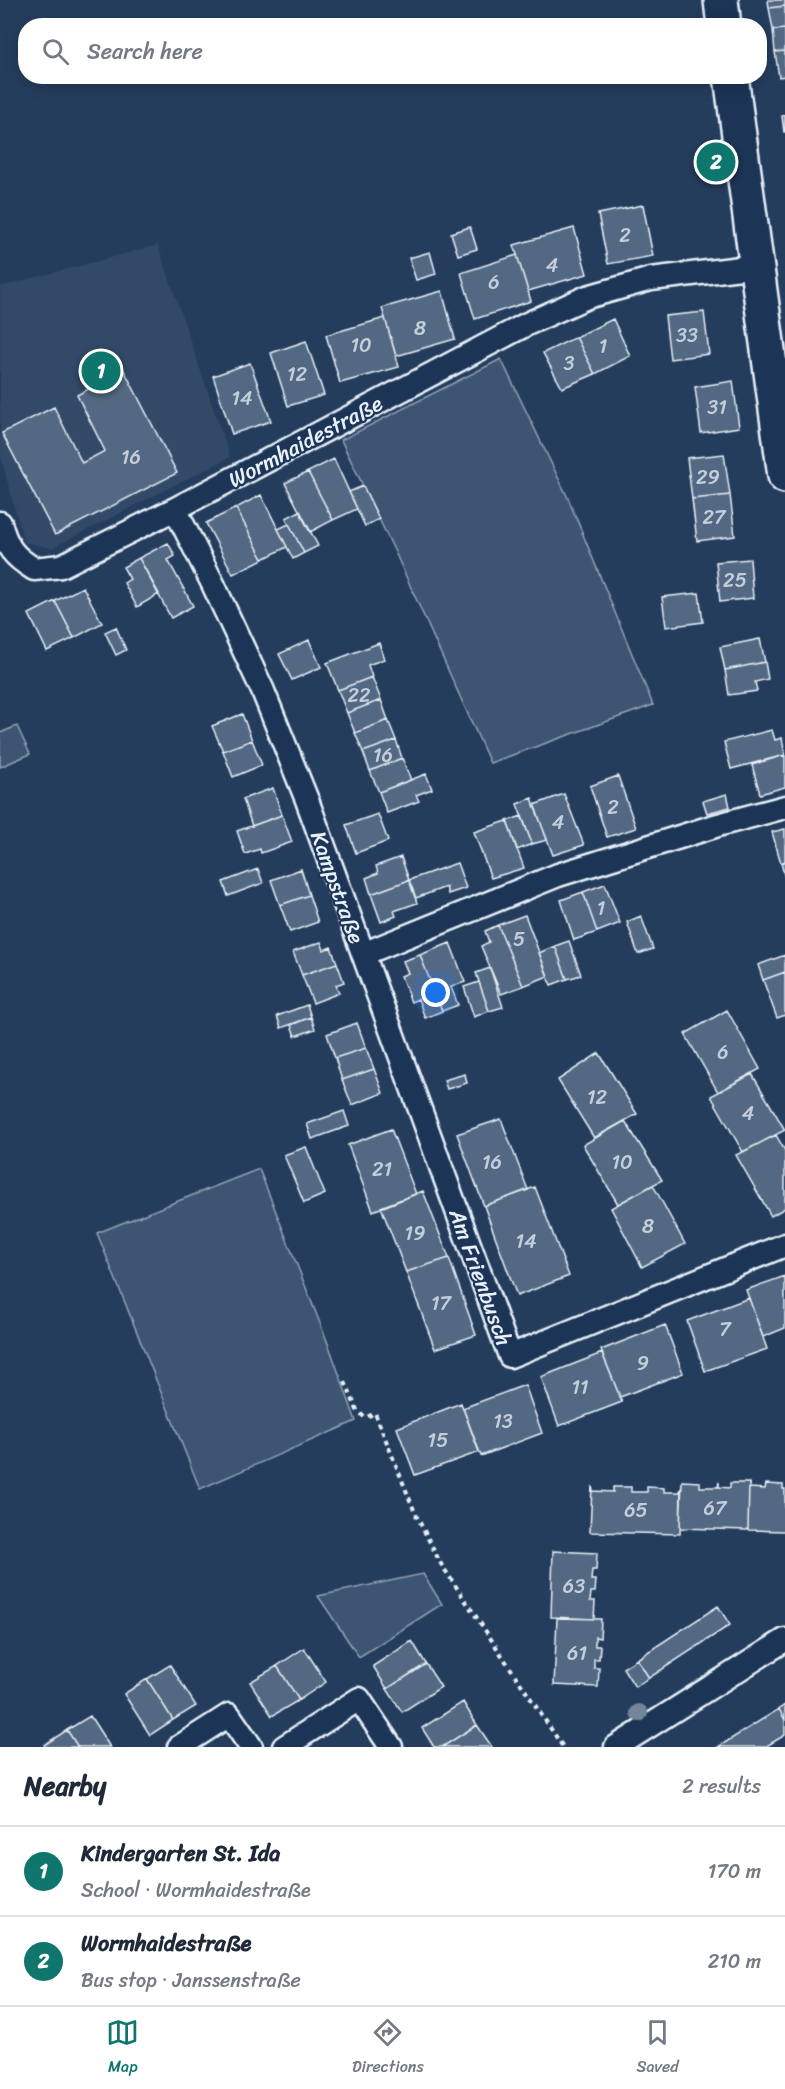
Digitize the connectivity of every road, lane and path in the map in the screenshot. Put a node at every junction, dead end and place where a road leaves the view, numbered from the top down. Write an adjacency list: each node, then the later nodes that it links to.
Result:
1 (721, 0): 2 (main road)
2 (723, 18)
3 (732, 84): 4 (main road)
4 (757, 266): 5 (main road); 6 (street, Wormhaidestraße)
5 (785, 476)
6 (175, 509): 7 (street, Wormhaidestraße); 9 (street, Kampstraße)
7 (0, 524)
8 (785, 807): 9 (street, Kampstraße)
9 (363, 954): 10 (street, Am Frienbusch)
10 (785, 1245)
11 (345, 1382): 17 (path)
12 (785, 1640): 18 (street)
13 (179, 1747): 14 (street)
14 (251, 1747)
15 (284, 1747): 16 (street)
16 (391, 1747)
17 (563, 1747)
18 (616, 1747)

